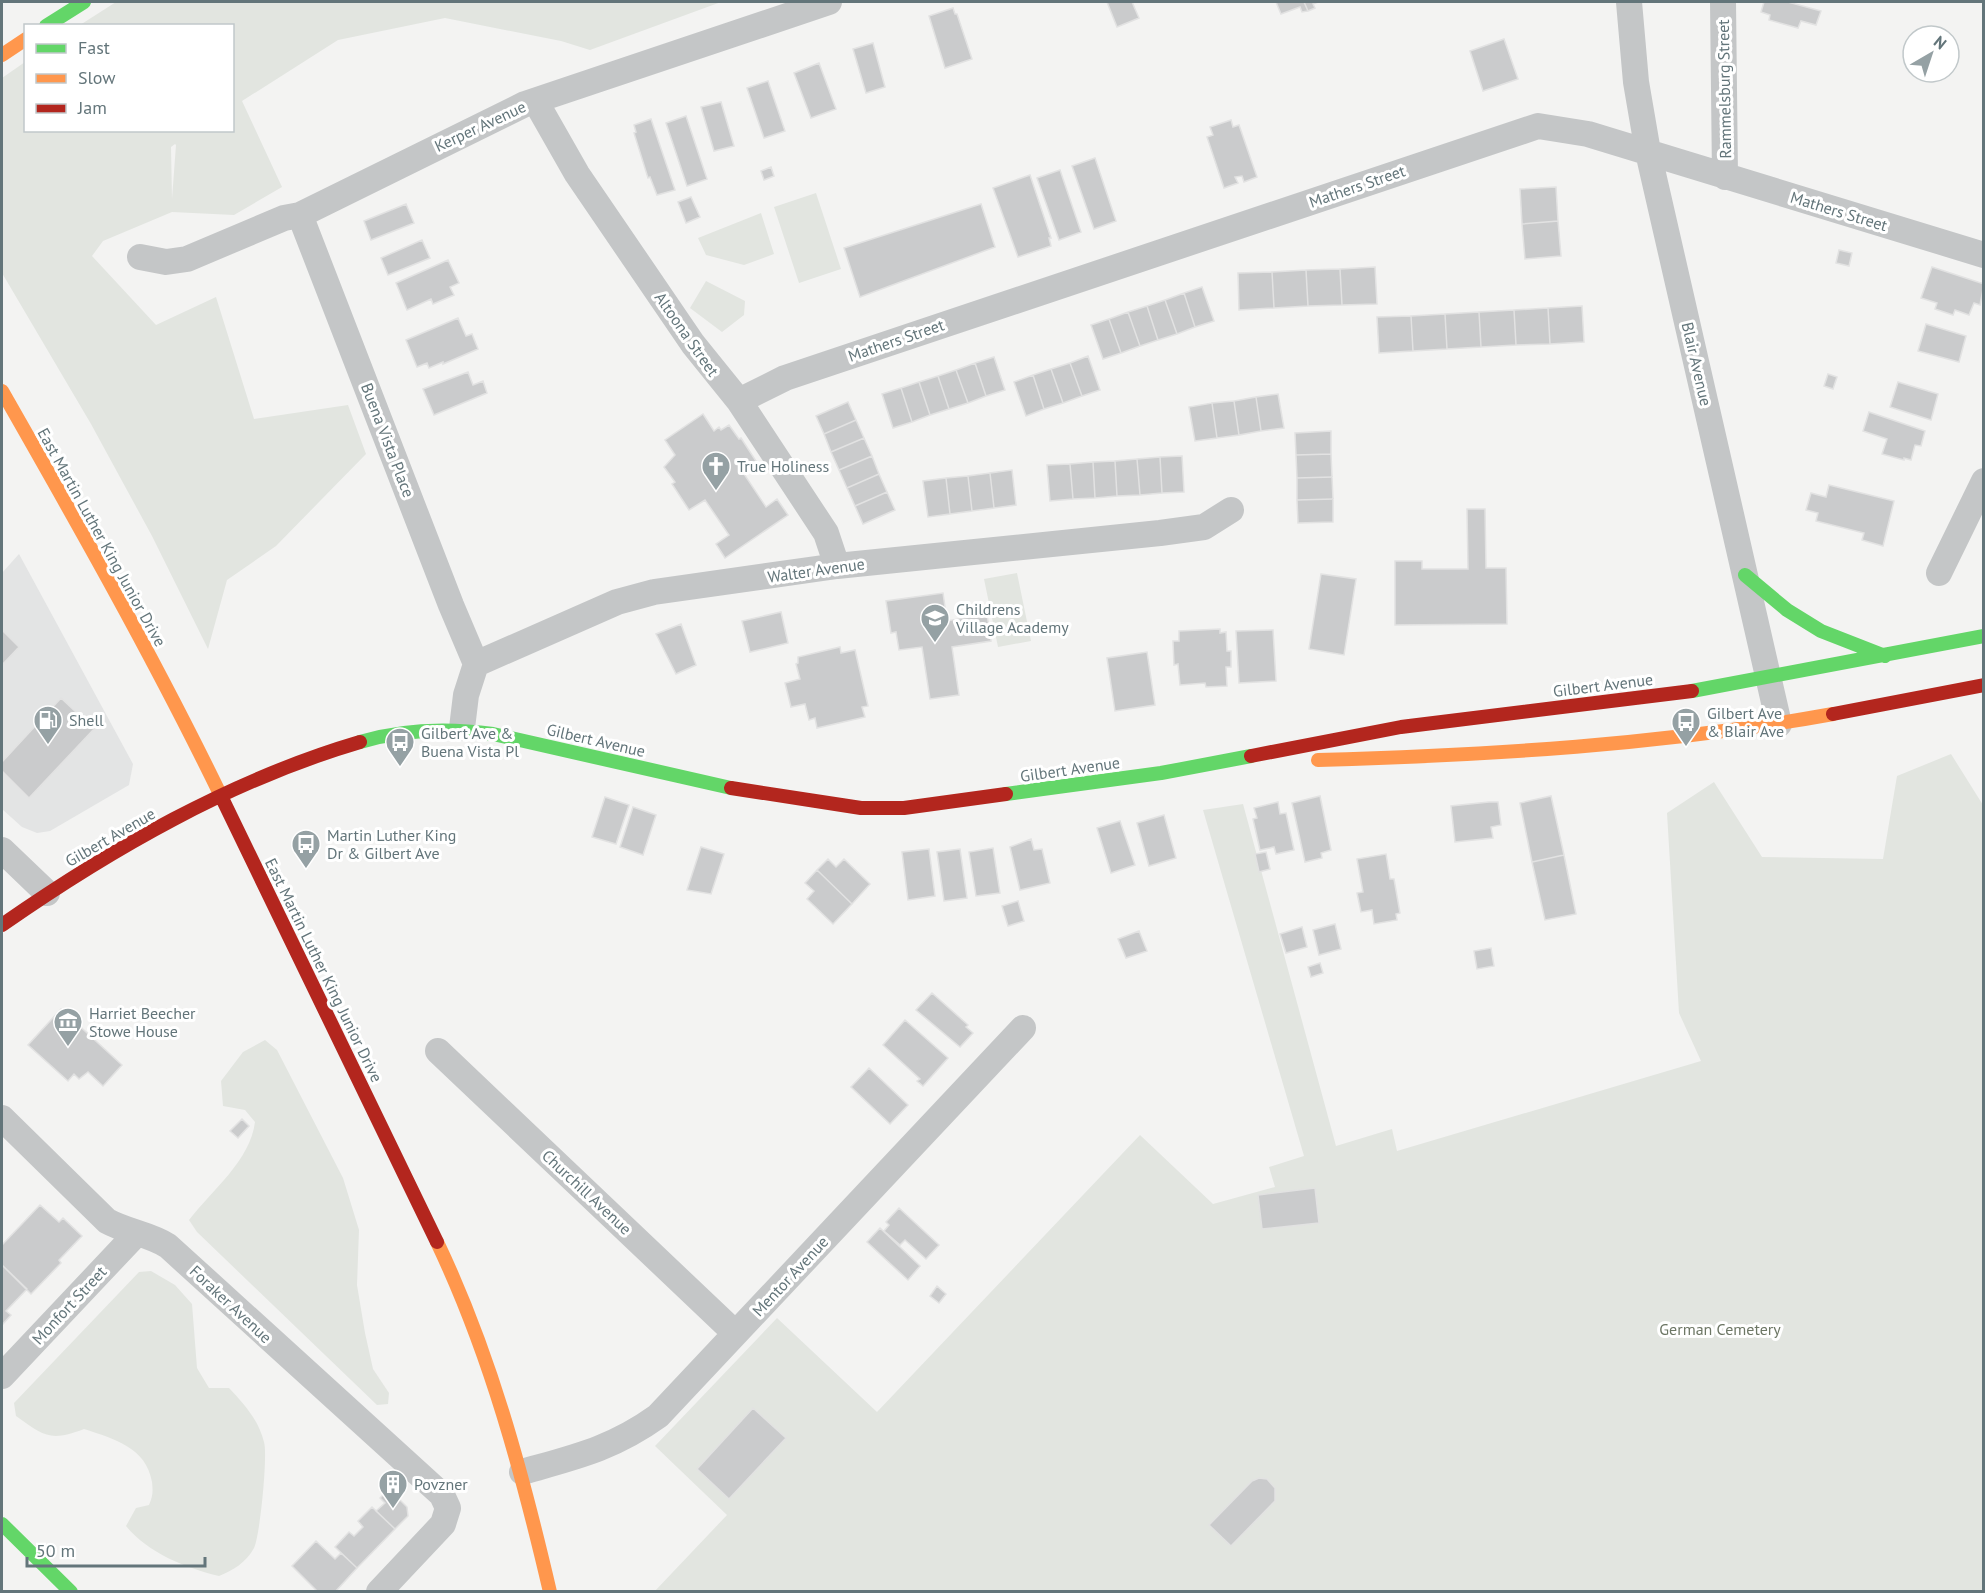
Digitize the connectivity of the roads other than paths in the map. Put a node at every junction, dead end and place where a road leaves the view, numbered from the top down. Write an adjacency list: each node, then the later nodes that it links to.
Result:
1 (84, 2): 5 (main road)
2 (829, 2): 8 (street, Kerper Avenue)
3 (1629, 2): 9 (street, Blair Avenue)
4 (1723, 2): 10 (street, Rammelsburg Street)
5 (49, 24)
6 (24, 40): 7 (main road)
7 (2, 55)
8 (536, 102): 11 (street, Kerper Avenue); 15 (street, Altoona Street)
9 (1648, 152): 10 (street, Mathers Street); 15 (street, Mathers Street); 20 (street, Blair Avenue)
10 (1725, 177): 12 (street, Mathers Street)
11 (300, 215): 13 (street, Kerper Avenue); 23 (street, Buena Vista Place)
12 (1983, 255)
13 (140, 257)
14 (2, 391): 29 (main road, East Martin Luther King Junior Drive)
15 (739, 401): 18 (street, Altoona Street)
16 (1983, 481): 19 (street)
17 (1230, 510): 18 (street, Walter Avenue)
18 (837, 566): 23 (street, Walter Avenue)
19 (1939, 573)
20 (1745, 575): 22 (main road); 24 (street, Blair Avenue)
21 (1983, 636): 22 (main road, Gilbert Avenue)
22 (1886, 656): 24 (main road, Gilbert Avenue)
23 (476, 664): 27 (street)
24 (1769, 678): 26 (street, Blair Avenue); 28 (main road, Gilbert Avenue)
25 (1983, 685): 26 (main road, Gilbert Avenue)
26 (1779, 724): 28 (main road, Gilbert Avenue)
27 (462, 728): 28 (main road, Gilbert Avenue); 29 (main road, Gilbert Avenue)
28 (1226, 762)
29 (221, 796): 31 (main road, Gilbert Avenue); 39 (main road, East Martin Luther King Junior Drive)
30 (2, 850): 31 (street)
31 (47, 893): 32 (main road, Gilbert Avenue)
32 (2, 924)
33 (1023, 1028): 37 (street, Mentor Avenue)
34 (438, 1051): 37 (street, Churchill Avenue)
35 (2, 1118): 36 (street, Foraker Avenue)
36 (136, 1233): 38 (street, Monfort Street); 42 (street, Foraker Avenue)
37 (735, 1333): 39 (street, Mentor Avenue)
38 (2, 1376)
39 (522, 1472): 43 (main road, East Martin Luther King Junior Drive)
40 (2, 1524): 41 (main road)
41 (71, 1592)
42 (379, 1592)
43 (550, 1592)

